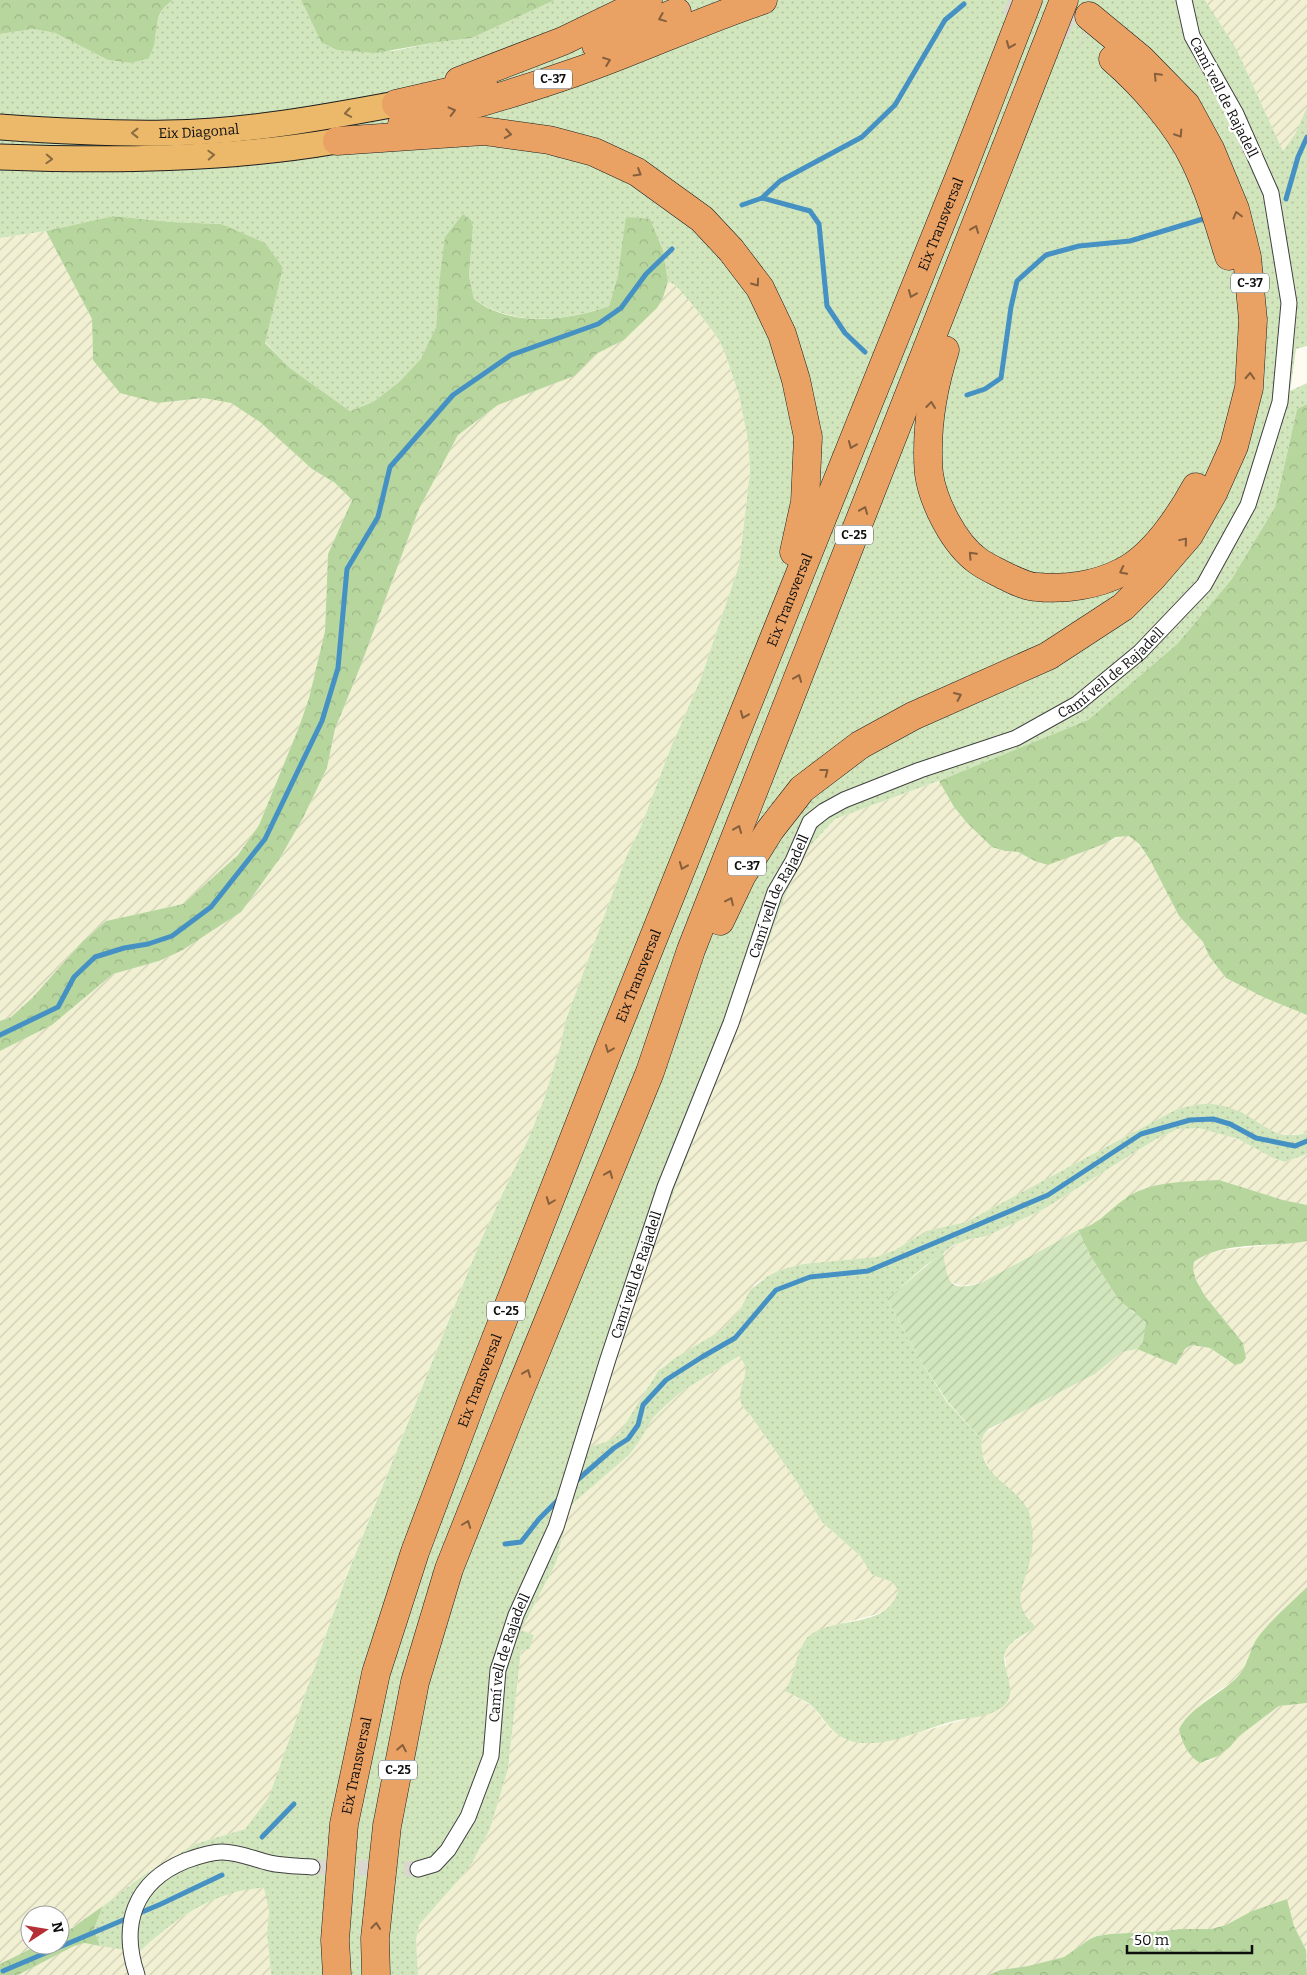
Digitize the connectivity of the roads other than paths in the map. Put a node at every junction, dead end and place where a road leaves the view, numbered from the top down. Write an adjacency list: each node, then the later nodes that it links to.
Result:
1 (648, 0): 7 (highway)
2 (707, 0): 7 (highway, C-37, one-way to 7)
3 (763, 0): 9 (highway, C-37, one-way to 3)
4 (1028, 0): 12 (highway, Eix Transversal / C-25, one-way to 12)
5 (1064, 0): 11 (highway, C-25, one-way to 5)
6 (1184, 0): 15 (street, Camí vell de Rajadell)
7 (396, 104): 8 (highway, Eix Diagonal / C-37, one-way to 8)
8 (0, 127)
9 (337, 140): 10 (highway, Eix Diagonal / C-37, one-way to 9); 12 (highway, C-37, one-way to 12)
10 (0, 157)
11 (960, 266): 13 (highway, C-25, one-way to 11); 13 (highway, C-37, one-way to 11)
12 (762, 670): 17 (highway, Eix Transversal / C-25, one-way to 17)
13 (650, 1072): 18 (highway, C-25, one-way to 13)
14 (312, 1867): 16 (street)
15 (418, 1869)
16 (137, 1975)
17 (337, 1975)
18 (376, 1975)

